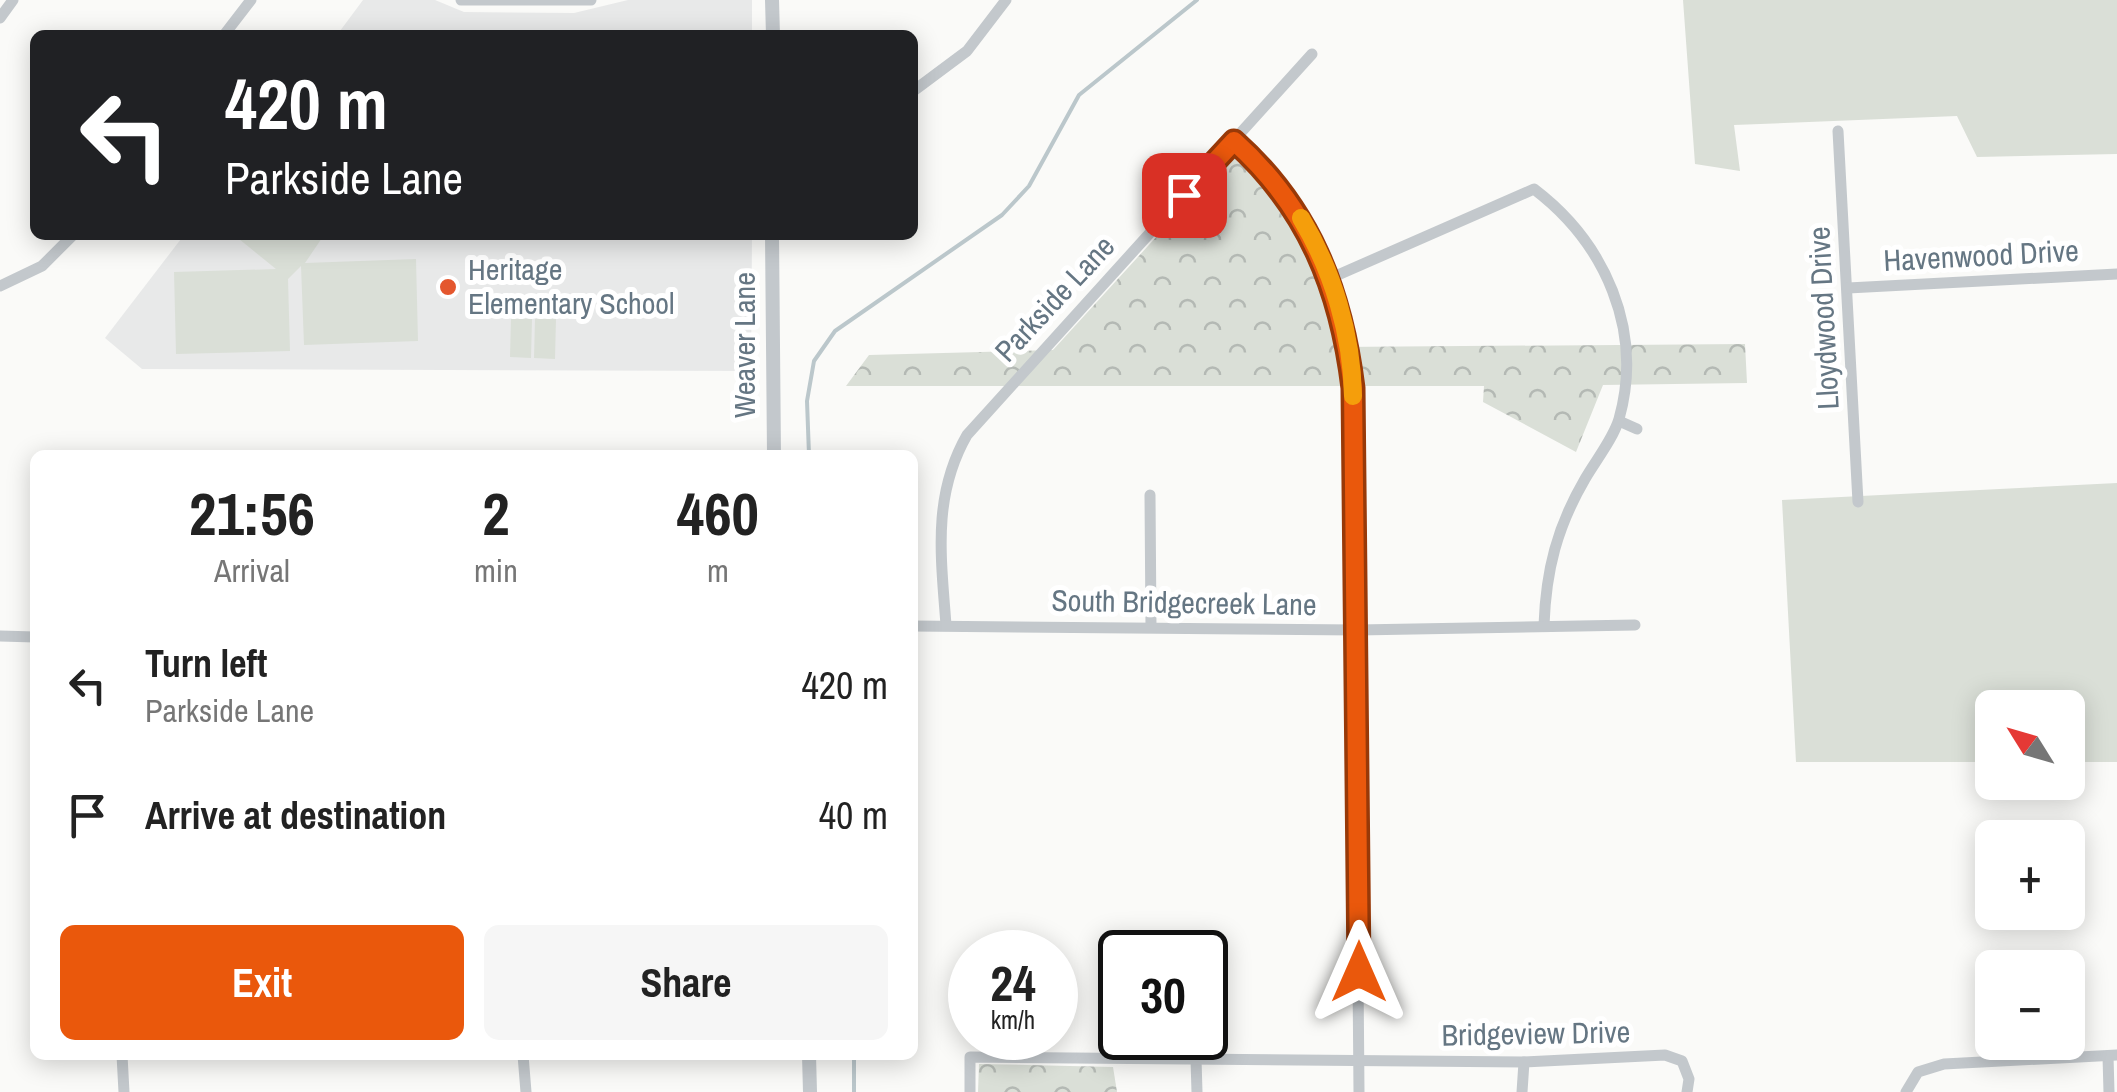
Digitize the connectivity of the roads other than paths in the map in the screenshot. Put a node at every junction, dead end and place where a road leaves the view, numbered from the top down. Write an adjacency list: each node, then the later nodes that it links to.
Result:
1 (13, 0): 7 (street)
2 (251, 0): 8 (street)
3 (461, 0): 4 (street)
4 (591, 0)
5 (772, 0): 9 (street)
6 (1006, 0): 11 (street)
7 (0, 18)
8 (228, 30)
9 (772, 30)
10 (1312, 54): 13 (street, Parkside Lane)
11 (918, 87)
12 (1838, 131): 19 (street, Lloydwood Drive)
13 (1234, 141): 17 (street); 27 (street, Parkside Lane)
14 (68, 240): 18 (street)
15 (772, 240): 22 (street, Weaver Lane)
16 (2117, 274): 19 (street, Havenwood Drive)
17 (1331, 278): 20 (street); 30 (street)
18 (0, 286)
19 (1848, 288): 24 (street, Lloydwood Drive)
20 (1619, 421): 21 (street); 25 (street)
21 (1637, 429)
22 (774, 450)
23 (1150, 495): 29 (street)
24 (1858, 502)
25 (1544, 624): 26 (street, South Bridgecreek Lane); 30 (street, South Bridgecreek Lane)
26 (1635, 624)
27 (946, 625): 28 (street, South Bridgecreek Lane); 29 (street, South Bridgecreek Lane)
28 (918, 626)
29 (1152, 628): 30 (street, South Bridgecreek Lane)
30 (1358, 630): 40 (street)
31 (0, 636): 32 (street)
32 (30, 636)
33 (2112, 1055): 50 (street); 51 (street)
34 (1098, 1058): 45 (street, Bridgeview Drive)
35 (122, 1060): 42 (street)
36 (523, 1060): 43 (street)
37 (809, 1060): 44 (street)
38 (1196, 1060): 46 (street)
39 (1228, 1060): 40 (street, Bridgeview Drive)
40 (1360, 1060): 41 (street, Bridgeview Drive); 47 (street)
41 (1524, 1062): 48 (street); 49 (street, Bridgeview Drive)
42 (124, 1092)
43 (526, 1092)
44 (810, 1092)
45 (970, 1092)
46 (1197, 1092)
47 (1360, 1092)
48 (1522, 1092)
49 (1687, 1092)
50 (1906, 1092)
51 (2109, 1092)

